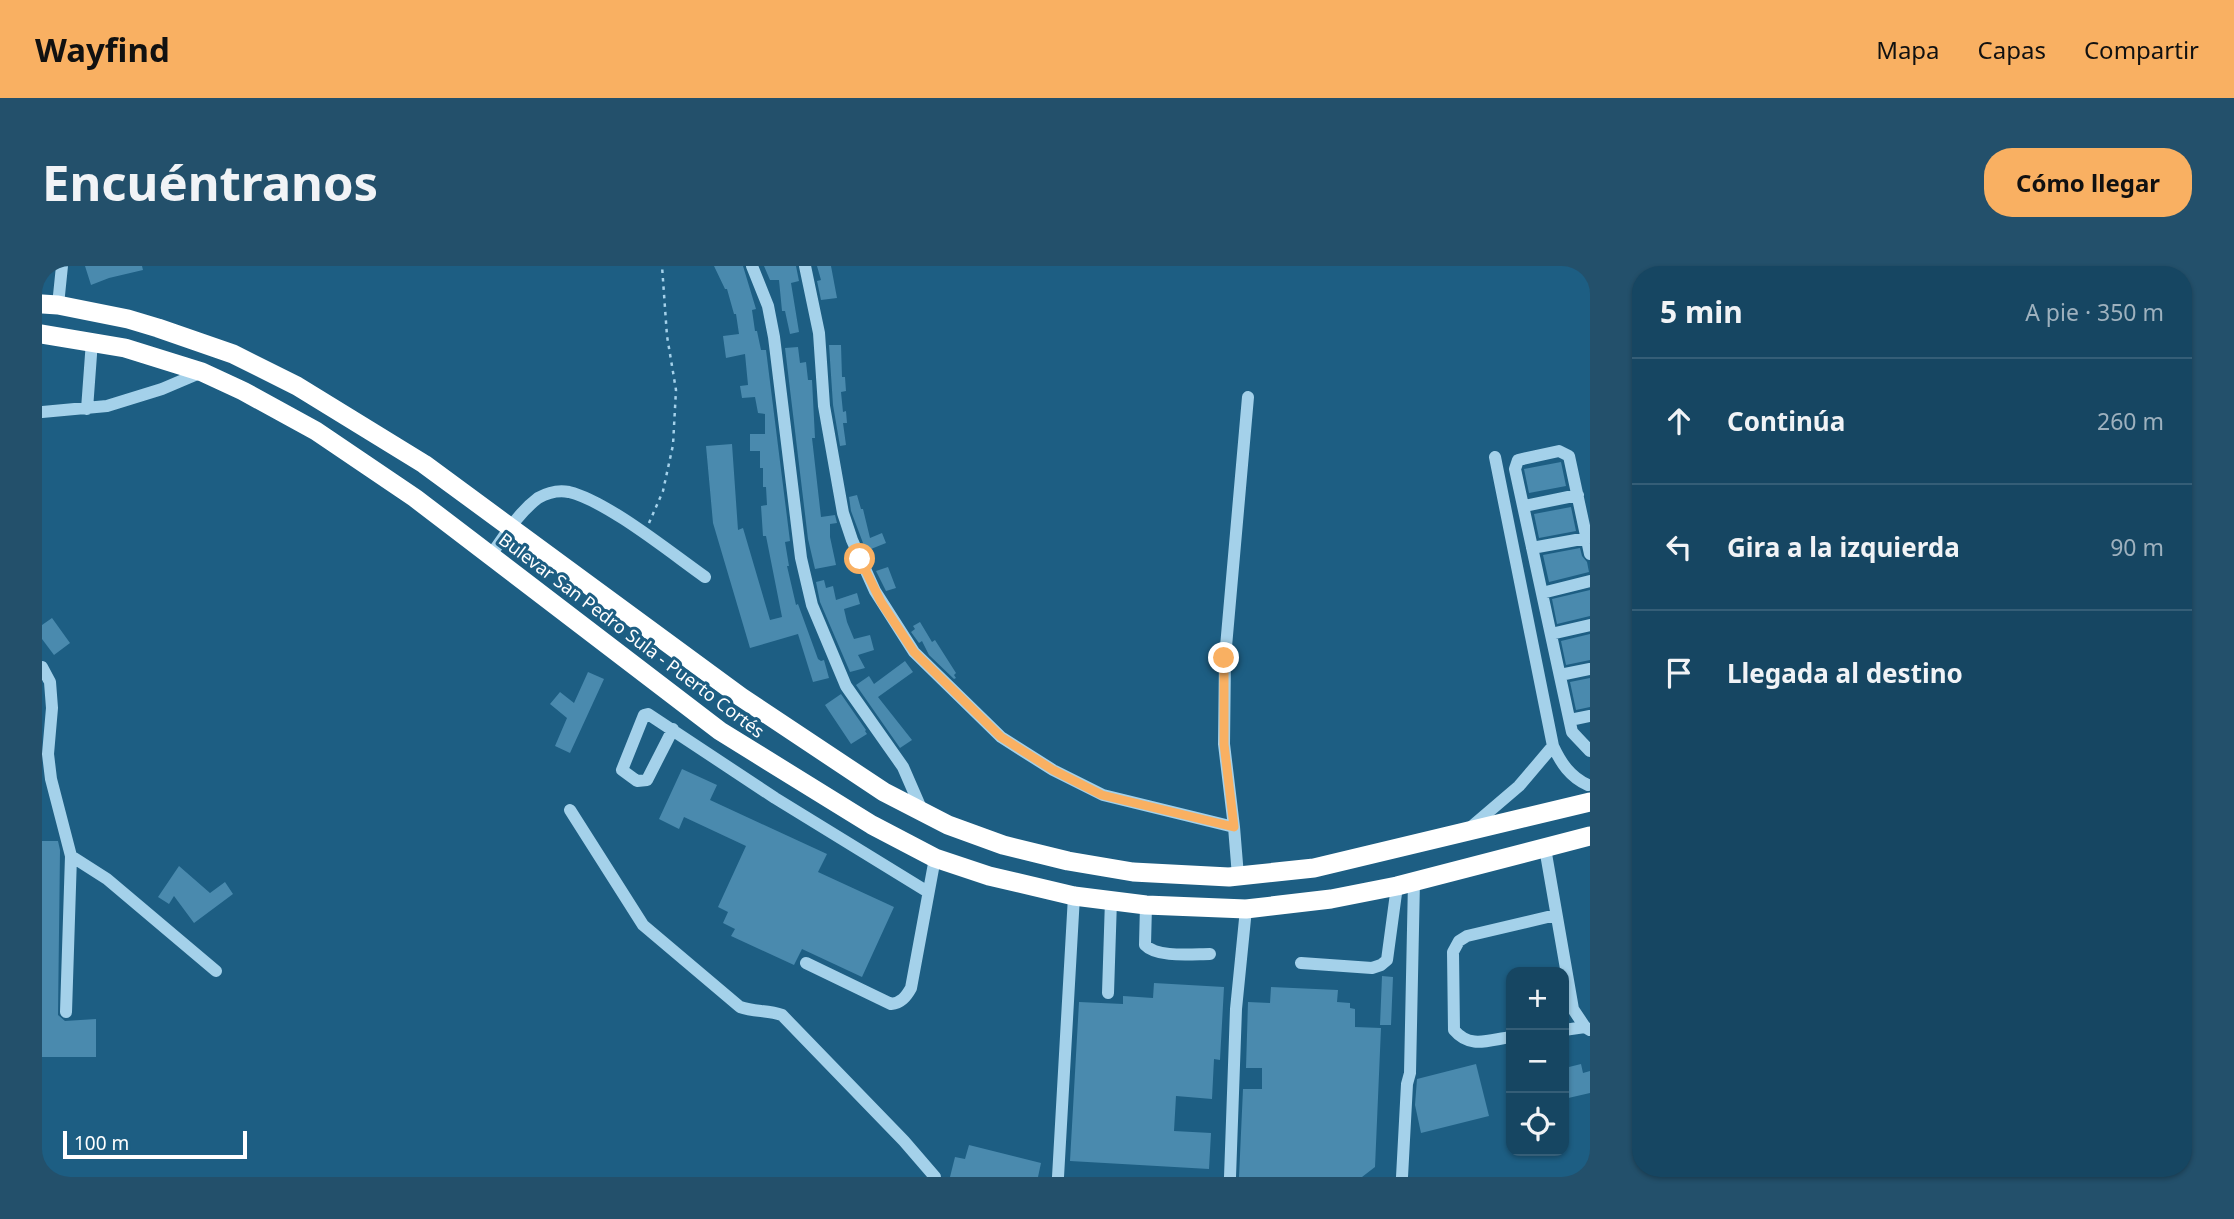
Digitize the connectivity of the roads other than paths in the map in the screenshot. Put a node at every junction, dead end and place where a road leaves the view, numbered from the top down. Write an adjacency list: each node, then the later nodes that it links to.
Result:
1 (62, 266): 4 (street)
2 (752, 266): 36 (street)
3 (805, 266): 37 (street)
4 (50, 305): 14 (highway, Bulevar San Pedro Sula - Puerto Cortés)
5 (42, 334): 6 (highway, Bulevar San Pedro Sula - Puerto Cortés)
6 (92, 341): 7 (highway, Bulevar San Pedro Sula - Puerto Cortés); 9 (street)
7 (202, 372): 9 (street); 18 (highway, Bulevar San Pedro Sula - Puerto Cortés)
8 (1248, 397): 37 (street)
9 (87, 409): 10 (street)
10 (42, 412)
11 (1495, 457): 30 (street)
12 (1578, 495): 13 (street); 13 (street); 15 (street)
13 (1524, 506): 16 (street)
14 (510, 529): 18 (street); 19 (street); 36 (highway, Bulevar San Pedro Sula - Puerto Cortés)
15 (1587, 538): 16 (street); 17 (street)
16 (1532, 548): 21 (street)
17 (1590, 554)
18 (490, 556): 42 (highway, Bulevar San Pedro Sula - Puerto Cortés)
19 (705, 577)
20 (1590, 581): 21 (street)
21 (1542, 593): 23 (street)
22 (1590, 625): 23 (street)
23 (1551, 634): 26 (street)
24 (42, 667): 32 (street)
25 (1590, 669): 26 (street)
26 (1560, 675): 28 (street)
27 (1590, 716): 28 (street)
28 (1570, 720): 31 (street)
29 (673, 729): 29 (street); 45 (street)
30 (1553, 746): 33 (street); 38 (street)
31 (1590, 751)
32 (54, 788): 34 (street); 41 (street)
33 (1589, 793): 38 (highway, Bulevar San Pedro Sula - Puerto Cortés)
34 (42, 795)
35 (570, 810): 60 (street)
36 (923, 814): 43 (highway, Bulevar San Pedro Sula - Puerto Cortés)
37 (1234, 827): 43 (street)
38 (1466, 831): 43 (highway, Bulevar San Pedro Sula - Puerto Cortés)
39 (1590, 836): 40 (highway, Bulevar San Pedro Sula - Puerto Cortés)
40 (1545, 848): 44 (highway, Bulevar San Pedro Sula - Puerto Cortés); 50 (street)
41 (71, 856): 54 (street); 56 (street)
42 (935, 858): 45 (street); 46 (highway, Bulevar San Pedro Sula - Puerto Cortés)
43 (1238, 876)
44 (1405, 884): 49 (highway, Bulevar San Pedro Sula - Puerto Cortés); 53 (street); 63 (street)
45 (928, 892): 52 (street)
46 (1074, 895): 47 (highway, Bulevar San Pedro Sula - Puerto Cortés); 61 (street)
47 (1111, 900): 48 (highway, Bulevar San Pedro Sula - Puerto Cortés); 55 (street)
48 (1146, 905): 49 (highway, Bulevar San Pedro Sula - Puerto Cortés); 51 (street)
49 (1246, 909): 62 (street)
50 (1556, 915): 57 (street); 59 (street)
51 (1210, 954)
52 (806, 963)
53 (1301, 963)
54 (216, 971)
55 (1108, 993)
56 (66, 1012)
57 (1587, 1028): 58 (street)
58 (1569, 1030)
59 (1506, 1038)
60 (935, 1177)
61 (1058, 1177)
62 (1230, 1177)
63 (1402, 1177)

